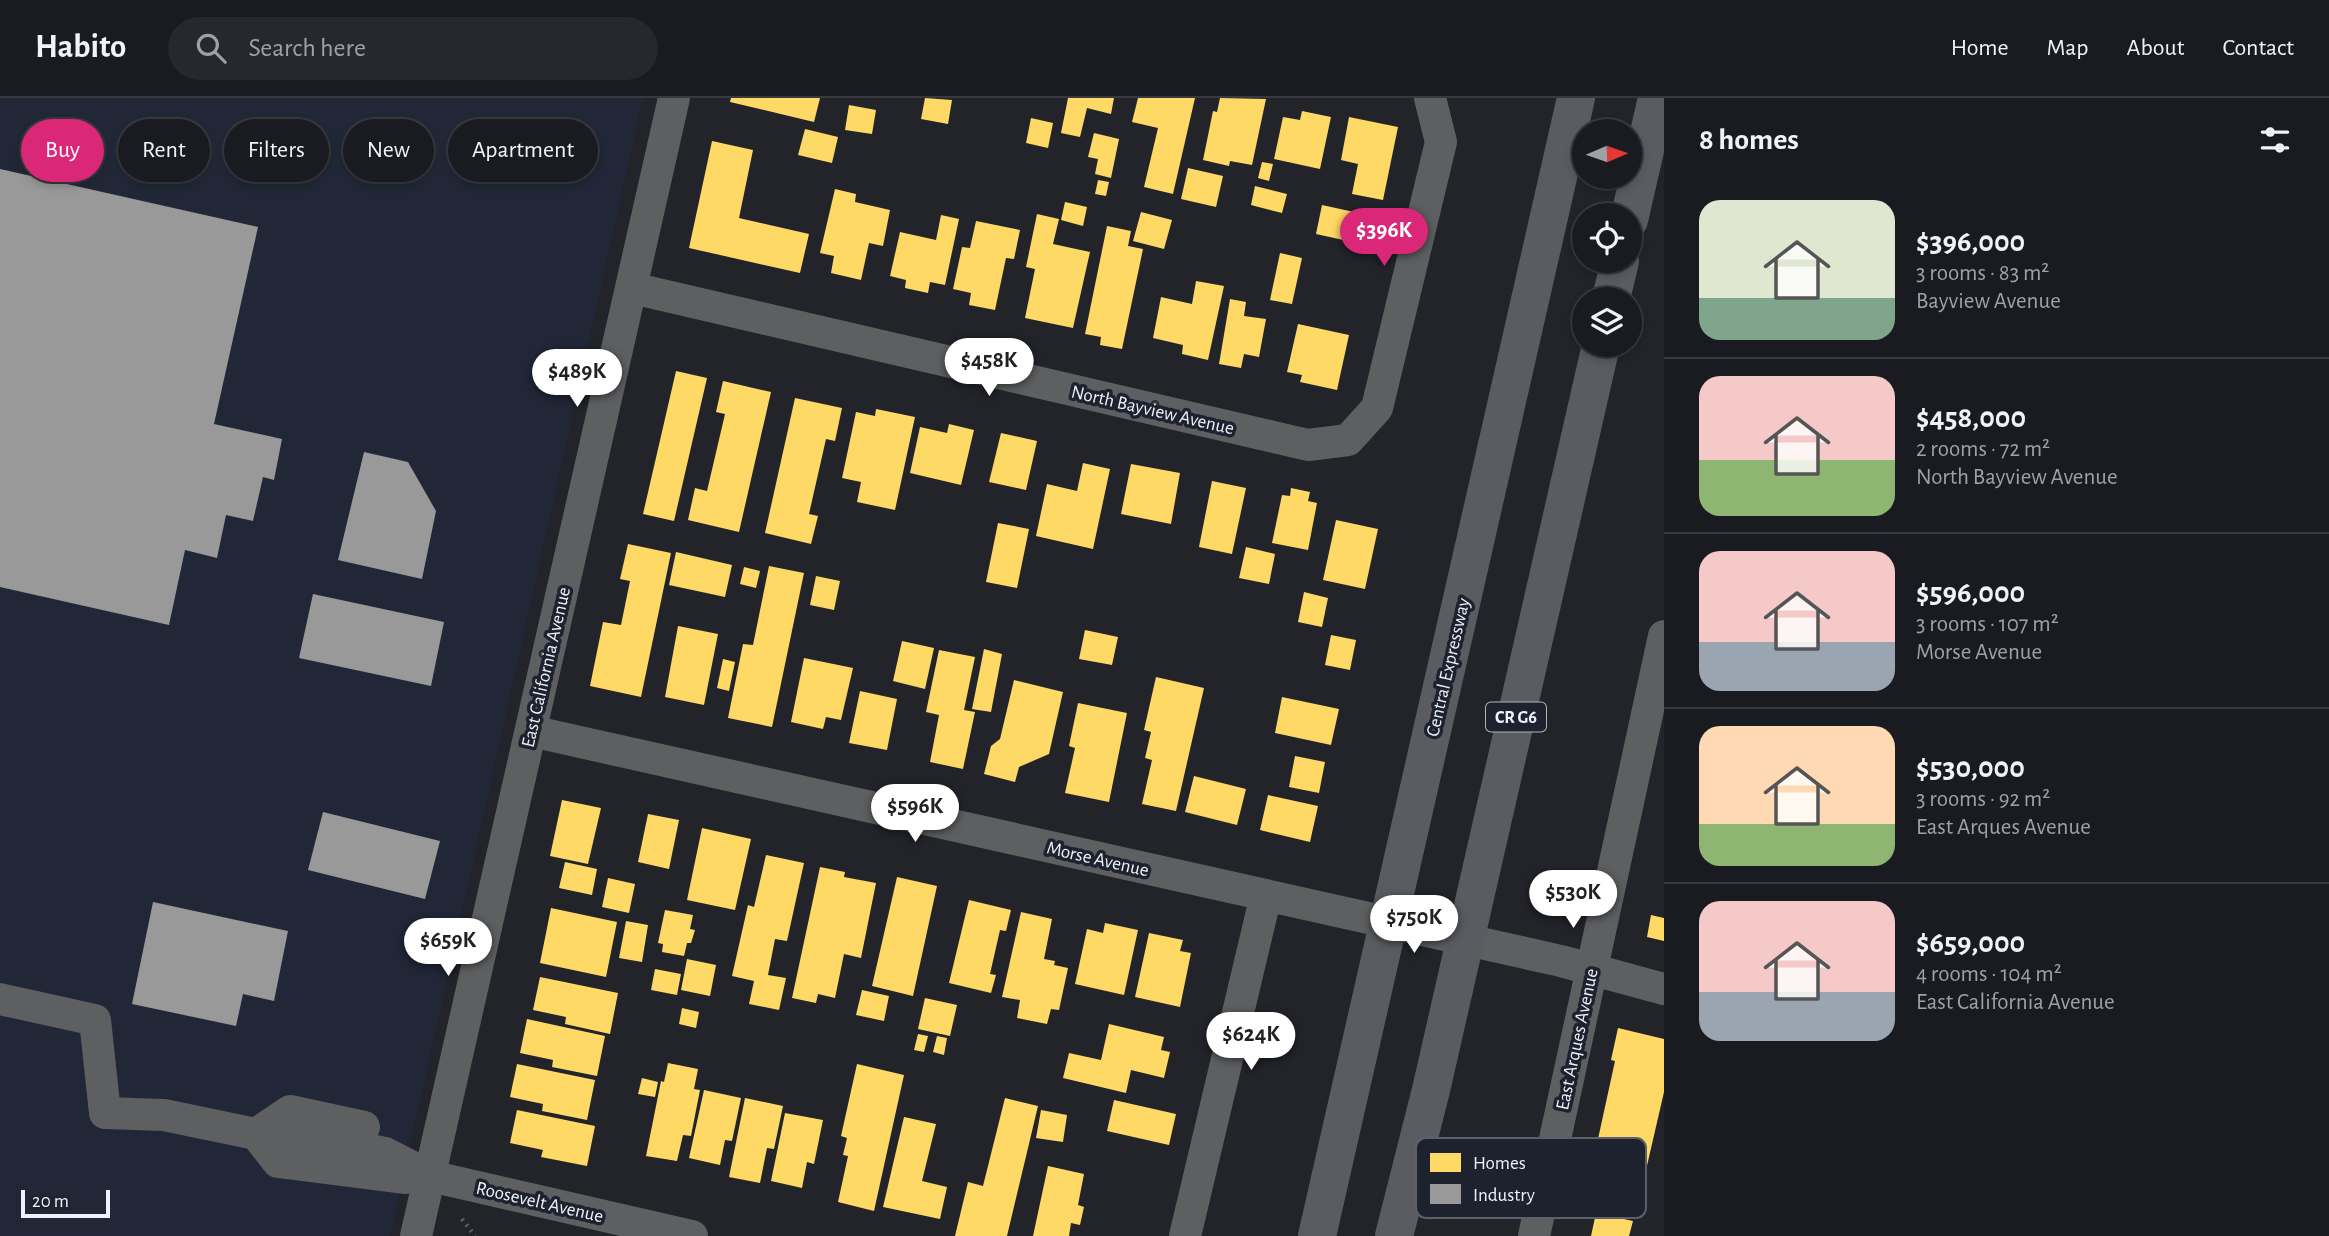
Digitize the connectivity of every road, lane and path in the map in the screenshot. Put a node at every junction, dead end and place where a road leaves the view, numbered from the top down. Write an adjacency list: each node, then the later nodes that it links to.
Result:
1 (674, 98): 6 (street, East California Avenue)
2 (1430, 98): 6 (street, North Bayview Avenue)
3 (1576, 98): 24 (highway, Central Expressway)
4 (1657, 98): 5 (highway)
5 (1633, 203)
6 (632, 288): 9 (street, East California Avenue)
7 (1598, 357): 14 (highway, CR G6)
8 (1664, 636): 11 (street, East Arques Avenue)
9 (531, 731): 10 (street, Morse Avenue); 20 (street, East California Avenue)
10 (1266, 895): 11 (street, Morse Avenue); 28 (street)
11 (1591, 970): 12 (street, Morse Avenue); 18 (street, East Arques Avenue)
12 (1664, 989)
13 (0, 999): 15 (street)
14 (1431, 1090): 16 (highway, CR G6); 17 (highway)
15 (256, 1134): 20 (street, Roosevelt Avenue); 20 (street)
16 (1419, 1138)
17 (1424, 1138)
18 (1555, 1138)
19 (1416, 1149): 29 (highway, CR G6)
20 (430, 1176): 25 (street, East California Avenue); 27 (street, Roosevelt Avenue)
21 (1416, 1200): 30 (highway)
22 (1538, 1218): 31 (street, East Arques Avenue)
23 (462, 1219): 26 (path)
24 (1318, 1233)
25 (416, 1236)
26 (475, 1236)
27 (692, 1236)
28 (1185, 1236)
29 (1394, 1236)
30 (1411, 1236)
31 (1534, 1236)

